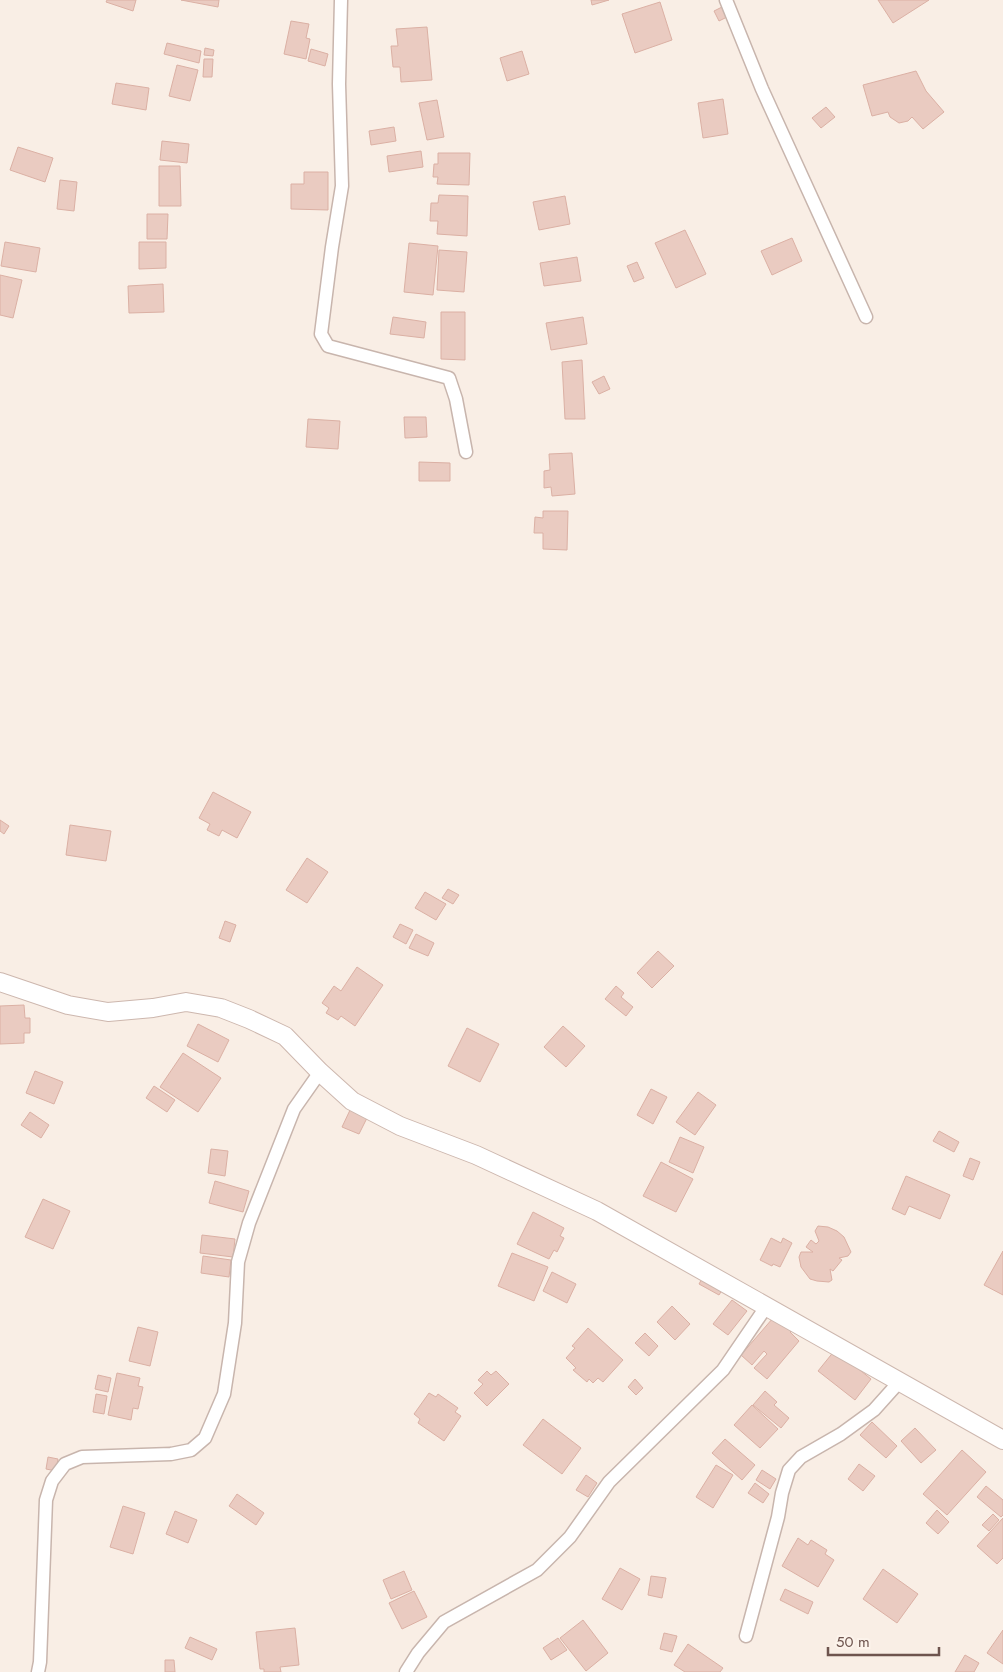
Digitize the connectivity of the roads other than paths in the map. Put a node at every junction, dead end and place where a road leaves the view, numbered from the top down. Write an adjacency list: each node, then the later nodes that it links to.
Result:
1 (341, 0): 4 (street)
2 (726, 0): 3 (street)
3 (866, 317)
4 (466, 452)
5 (0, 982): 6 (street)
6 (320, 1072): 7 (street); 11 (street)
7 (766, 1307): 8 (street); 12 (street)
8 (900, 1381): 9 (street); 10 (street)
9 (1003, 1440)
10 (746, 1636)
11 (38, 1672)
12 (406, 1672)

